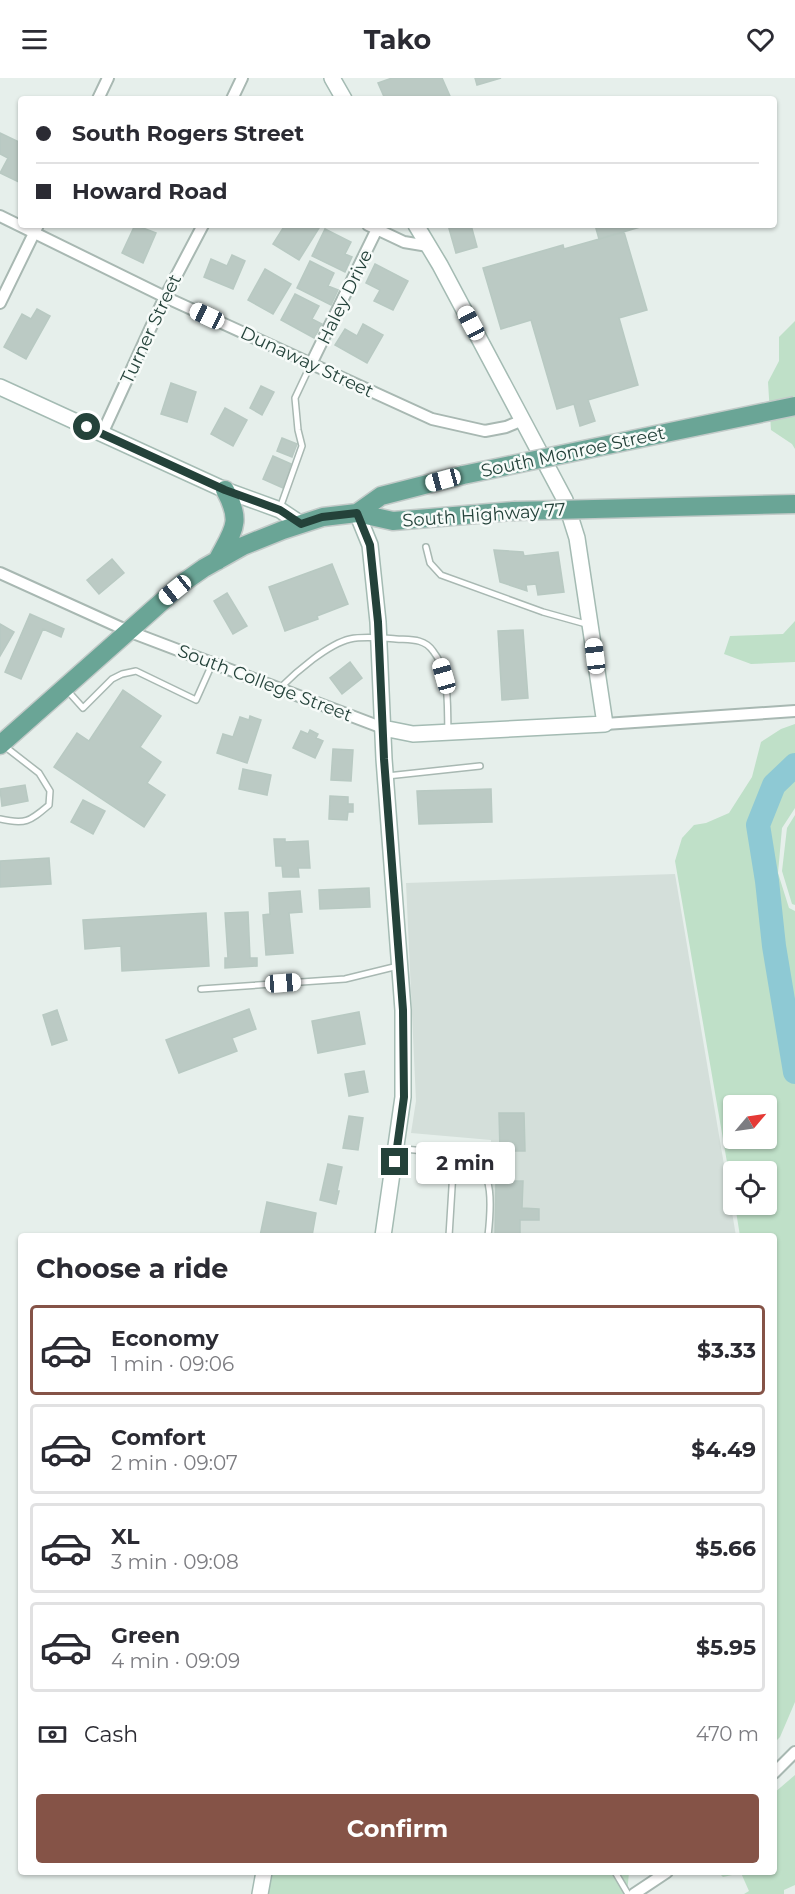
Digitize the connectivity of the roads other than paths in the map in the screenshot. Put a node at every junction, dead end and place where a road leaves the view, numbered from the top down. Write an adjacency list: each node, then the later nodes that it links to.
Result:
1 (108, 78): 4 (street)
2 (242, 78): 5 (street)
3 (332, 78): 6 (main road)
4 (99, 96)
5 (233, 96)
6 (342, 96)
7 (0, 216): 8 (street, Dunaway Street)
8 (18, 222)
9 (201, 228): 15 (street, Turner Street)
10 (372, 228): 17 (street, Haley Drive)
11 (374, 228): 14 (street)
12 (418, 228): 14 (main road)
13 (36, 229): 15 (street, Dunaway Street); 16 (street)
14 (428, 246): 20 (main road)
15 (165, 297): 17 (street, Dunaway Street); 21 (street, Turner Street)
16 (0, 303)
17 (311, 364): 20 (street, Dunaway Street); 24 (lane)
18 (0, 387): 21 (main road)
19 (795, 406): 25 (main road, South Monroe Street, bridge)
20 (523, 420): 30 (main road)
21 (102, 434): 22 (main road)
22 (225, 490): 24 (main road); 28 (main road)
23 (795, 504): 25 (main road, South Highway 77, bridge)
24 (280, 510): 26 (main road)
25 (357, 513): 26 (main road, South Highway 77); 32 (main road)
26 (301, 524): 28 (main road, South Highway 77)
27 (426, 548): 30 (lane)
28 (217, 561): 31 (main road, South Highway 77)
29 (0, 573): 31 (street, South College Street)
30 (591, 626): 37 (main road)
31 (128, 631): 33 (street, South College Street); 34 (main road, South Highway 77)
32 (379, 638): 35 (lane); 38 (main road); 39 (lane)
33 (213, 662): 34 (lane); 35 (street, South College Street)
34 (65, 688): 40 (main road, South Highway 77)
35 (280, 688): 38 (street, South College Street)
36 (795, 711): 37 (street, South College Street)
37 (604, 724): 39 (main road, South College Street)
38 (383, 728): 39 (main road, South College Street); 42 (main road)
39 (448, 732)
40 (1, 745): 43 (lane)
41 (480, 766): 42 (lane)
42 (385, 776): 44 (main road)
43 (0, 819)
44 (400, 965): 45 (lane); 46 (main road)
45 (201, 989)
46 (397, 1148): 47 (lane); 48 (main road)
47 (454, 1155): 49 (lane); 50 (lane)
48 (383, 1233)
49 (449, 1233)
50 (488, 1233)
51 (795, 1752): 52 (street)
52 (777, 1770)
53 (263, 1875): 56 (main road)
54 (617, 1875): 57 (lane)
55 (662, 1875): 58 (street)
56 (260, 1894)
57 (628, 1894)
58 (634, 1894)

